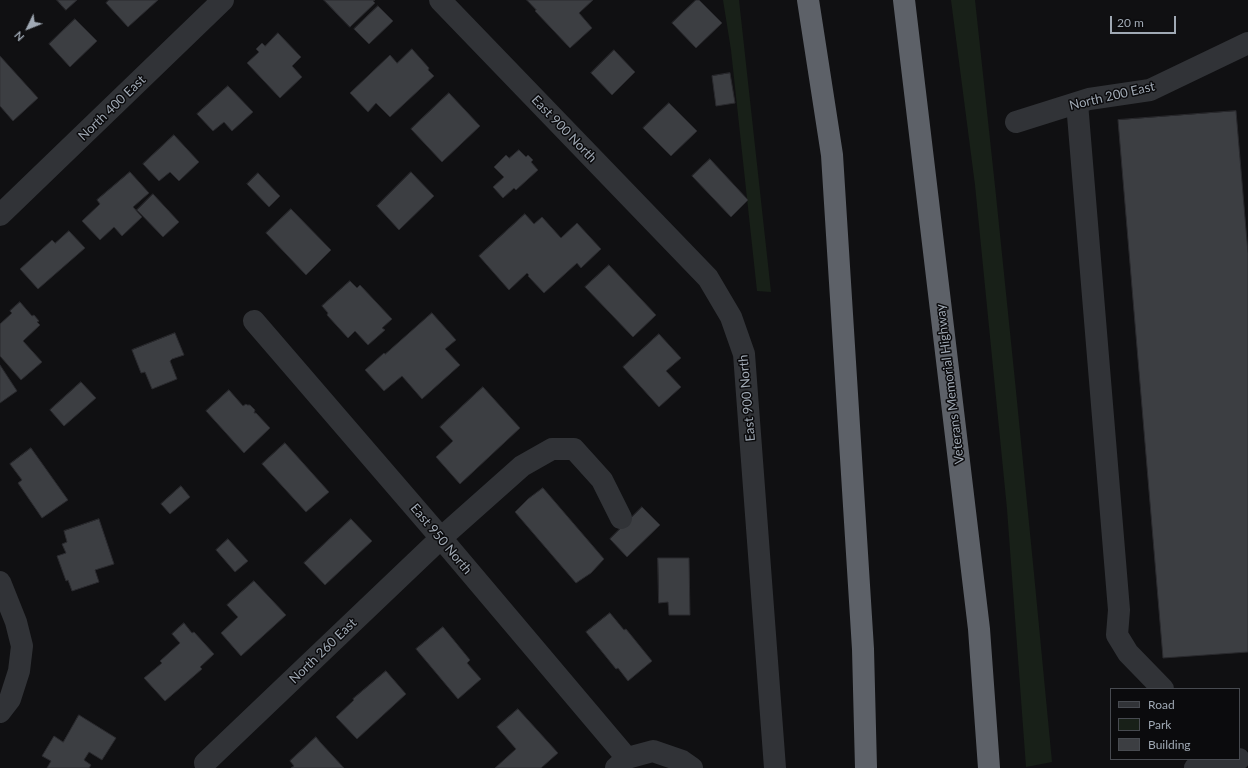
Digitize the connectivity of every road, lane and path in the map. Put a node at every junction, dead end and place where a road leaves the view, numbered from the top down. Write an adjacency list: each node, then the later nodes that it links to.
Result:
1 (223, 0): 8 (street, North 400 East)
2 (440, 0): 19 (street, East 900 North)
3 (808, 0): 20 (highway)
4 (904, 0): 21 (highway, Veterans Memorial Highway)
5 (1248, 43): 6 (street, North 200 East)
6 (1077, 103): 7 (street, North 200 East); 13 (street)
7 (1016, 122)
8 (0, 215)
9 (254, 321): 11 (street, East 950 North)
10 (621, 518): 11 (street, North 260 East)
11 (441, 538): 16 (street, North 260 East); 17 (street, East 950 North)
12 (0, 582): 14 (street)
13 (1162, 688)
14 (0, 712)
15 (1233, 760): 22 (street)
16 (205, 763)
17 (622, 763): 18 (street)
18 (692, 768)
19 (775, 768)
20 (866, 768)
21 (990, 768)
22 (1195, 768)

